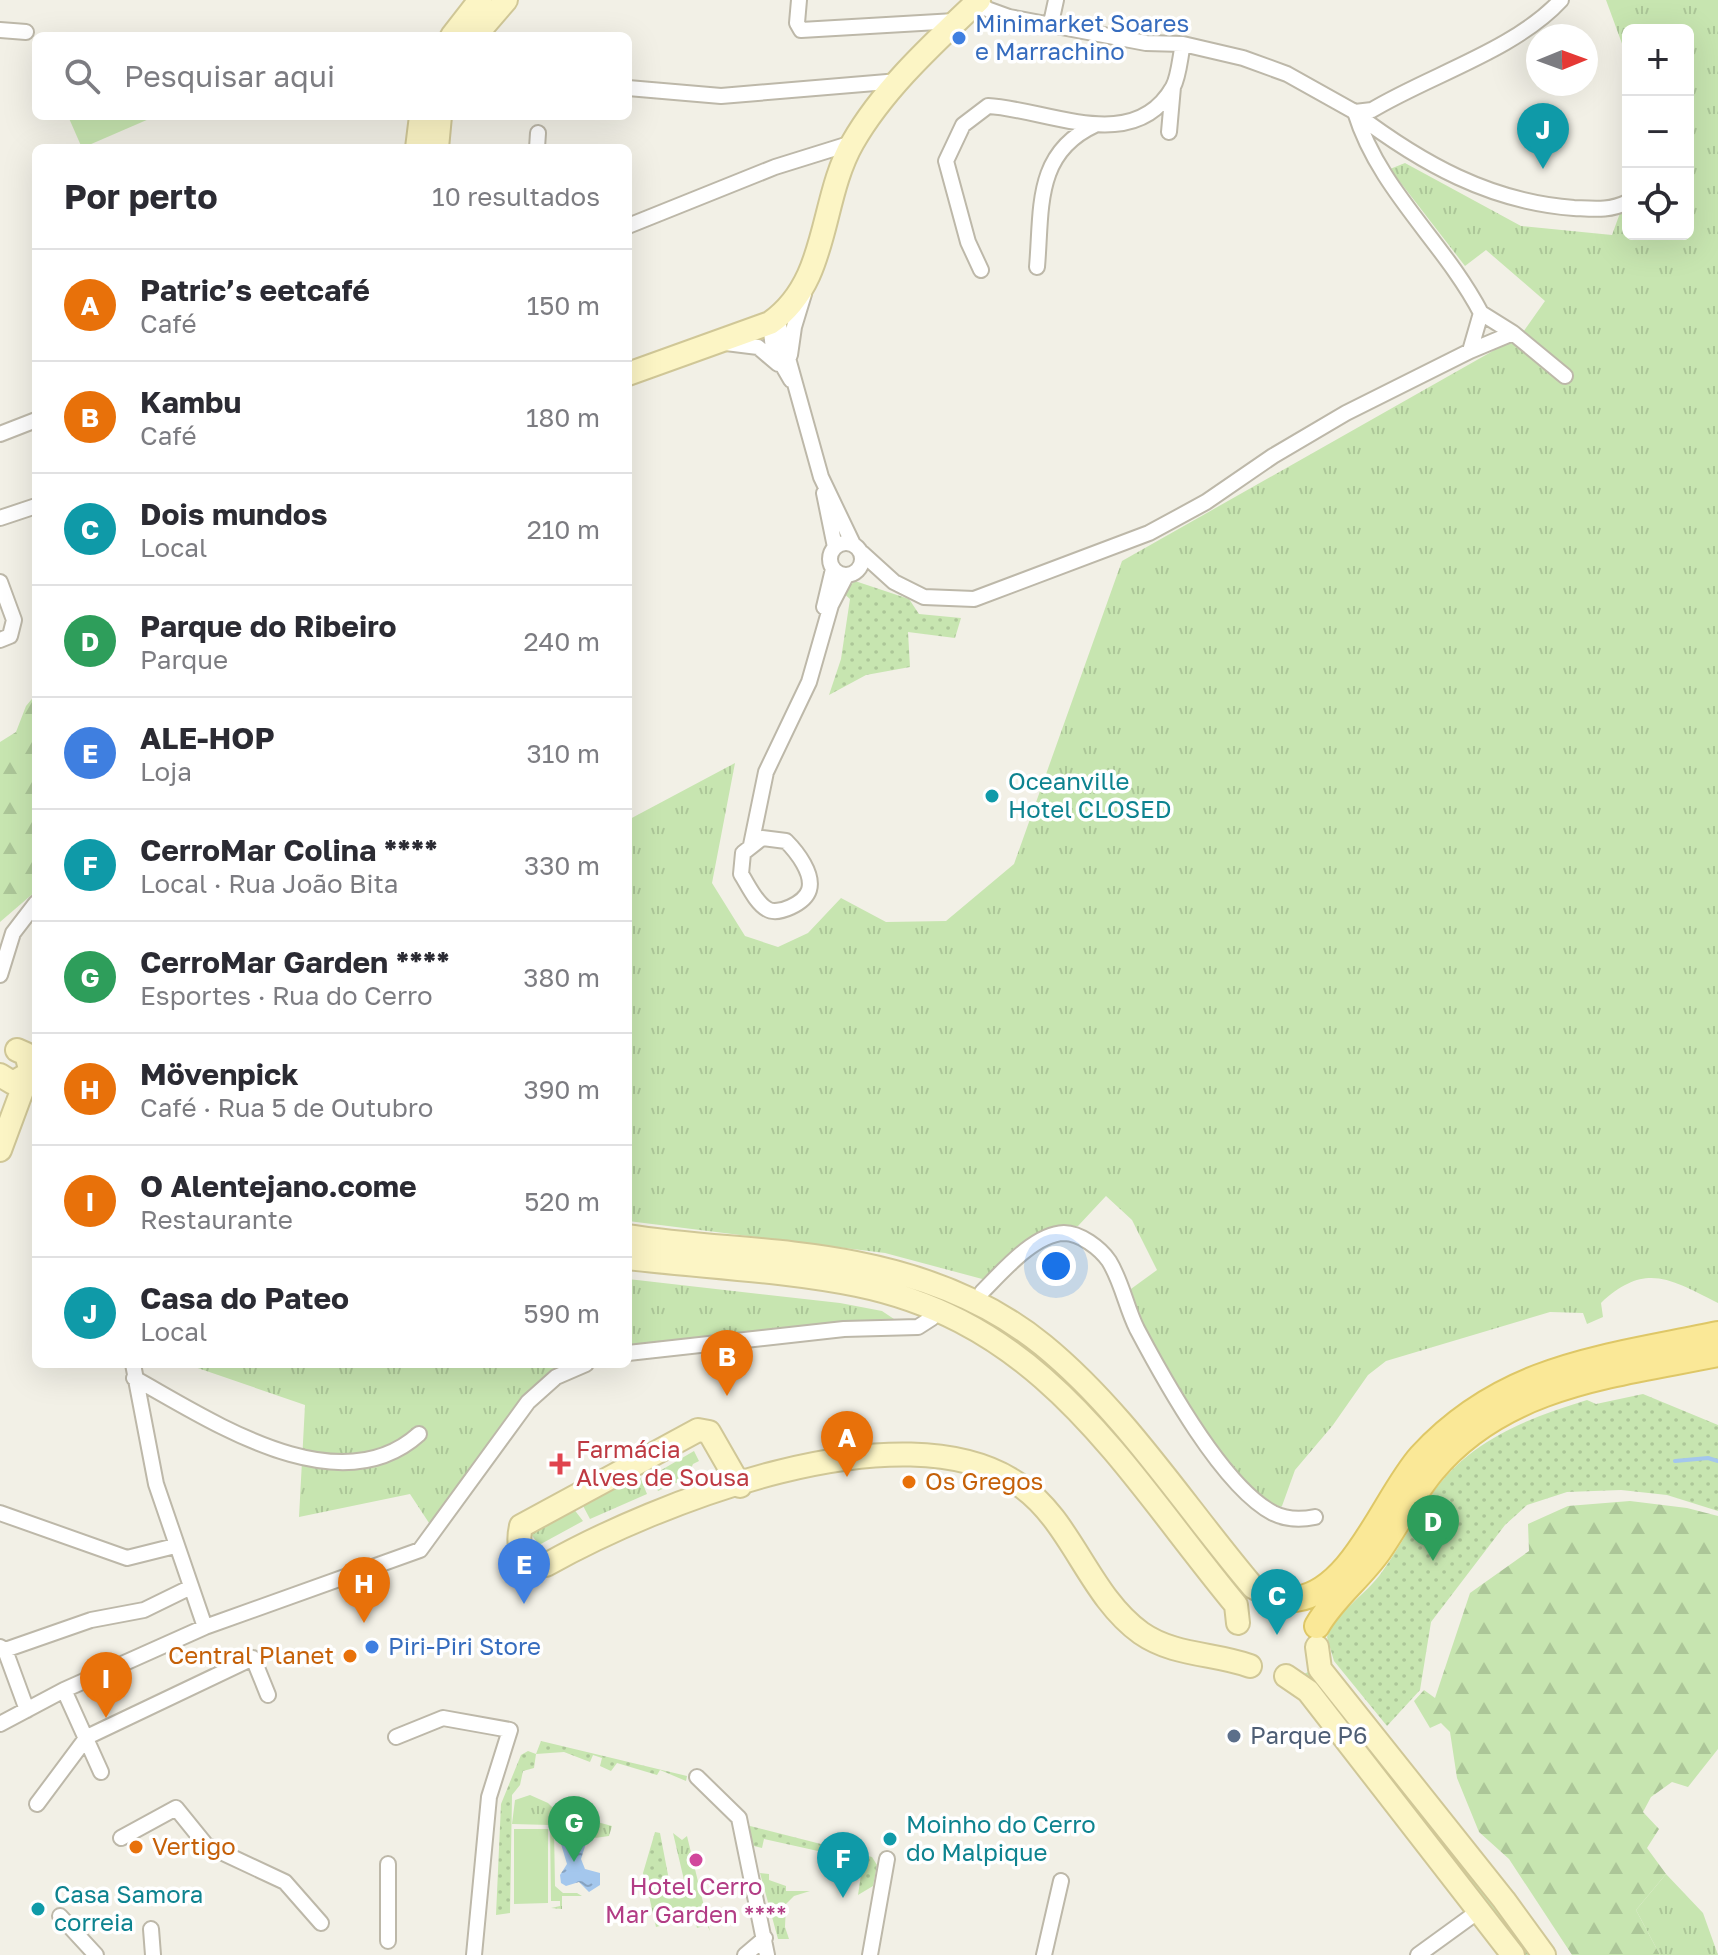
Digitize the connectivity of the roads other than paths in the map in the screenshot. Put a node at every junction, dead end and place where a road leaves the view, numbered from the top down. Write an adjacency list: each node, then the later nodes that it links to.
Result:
1 (480, 0): 11 (main road)
2 (506, 0): 12 (main road)
3 (799, 0): 7 (street)
4 (978, 0): 7 (main road); 8 (street)
5 (1056, 0): 8 (street)
6 (1561, 0): 17 (street)
7 (955, 21): 14 (main road)
8 (1051, 23): 13 (street)
9 (0, 30): 10 (street)
10 (26, 32)
11 (455, 32)
12 (478, 32)
13 (1183, 44): 15 (street); 17 (street)
14 (899, 81): 16 (street); 22 (main road)
15 (1174, 86): 20 (street); 21 (street)
16 (632, 88)
17 (1355, 112): 25 (street); 30 (street)
18 (420, 120): 23 (main road)
19 (440, 120): 24 (main road)
20 (1095, 125): 28 (street); 29 (street)
21 (1169, 132)
22 (852, 143): 26 (street); 27 (main road)
23 (418, 144)
24 (437, 144)
25 (1622, 205)
26 (632, 224)
27 (818, 254): 31 (main road); 37 (street)
28 (1037, 267)
29 (981, 270)
30 (1481, 313): 32 (street); 34 (street)
31 (770, 323): 33 (main road); 37 (street)
32 (1513, 333): 34 (street); 36 (street)
33 (708, 345): 35 (main road); 37 (street)
34 (1470, 351): 47 (street)
35 (632, 373)
36 (1565, 376)
37 (791, 380): 40 (street)
38 (32, 422): 39 (street)
39 (0, 434)
40 (821, 477): 43 (street); 44 (street)
41 (32, 507): 42 (street)
42 (0, 518)
43 (835, 547): 44 (street); 45 (street)
44 (857, 549): 45 (street); 47 (street)
45 (843, 573): 47 (street); 49 (street); 49 (street)
46 (0, 582): 48 (street)
47 (894, 582)
48 (0, 640)
49 (809, 682): 50 (street)
50 (759, 812): 51 (street); 52 (street)
51 (776, 838): 52 (street); 52 (street)
52 (751, 845)
53 (32, 908): 54 (street)
54 (5, 938): 55 (street)
55 (0, 975)
56 (25, 1059): 57 (main road); 58 (main road)
57 (0, 1075)
58 (0, 1150)
59 (632, 1236): 61 (main road)
60 (632, 1258): 79 (main road)
61 (930, 1283): 62 (street); 64 (main road)
62 (982, 1292): 64 (street); 73 (street)
63 (932, 1318): 66 (street)
64 (1015, 1326): 76 (main road)
65 (1718, 1334): 77 (main road)
66 (632, 1353)
67 (1718, 1354): 80 (main road)
68 (577, 1368): 78 (street)
69 (134, 1371): 70 (street); 74 (street)
70 (419, 1434)
71 (740, 1486): 71 (main road); 82 (main road)
72 (0, 1513): 74 (street)
73 (1315, 1517)
74 (175, 1546): 75 (street)
75 (189, 1588): 78 (street); 81 (street)
76 (1268, 1595): 77 (main road); 79 (main road)
77 (1296, 1599): 80 (main road)
78 (205, 1627): 85 (street)
79 (1238, 1632): 82 (main road); 83 (main road)
80 (1317, 1636): 84 (main road); 113 (main road)
81 (2, 1648): 87 (street)
82 (1212, 1656): 83 (main road)
83 (1250, 1666): 84 (main road)
84 (1286, 1676): 98 (main road)
85 (64, 1690): 87 (street); 89 (street)
86 (268, 1695): 89 (street)
87 (27, 1710): 88 (street)
88 (0, 1724)
89 (87, 1737): 91 (street); 93 (street)
90 (396, 1737): 106 (street)
91 (101, 1772)
92 (697, 1777): 102 (street)
93 (37, 1804)
94 (121, 1838): 100 (street)
95 (887, 1859): 109 (street)
96 (388, 1864): 103 (street)
97 (1061, 1881): 110 (street)
98 (1480, 1910): 111 (street); 112 (main road)
99 (60, 1916): 104 (street)
100 (321, 1923)
101 (151, 1929): 105 (street)
102 (765, 1938): 107 (street); 108 (street)
103 (388, 1941)
104 (96, 1955)
105 (153, 1955)
106 (474, 1955)
107 (745, 1955)
108 (767, 1955)
109 (870, 1955)
110 (1044, 1955)
111 (1418, 1955)
112 (1513, 1955)
113 (1544, 1955)

